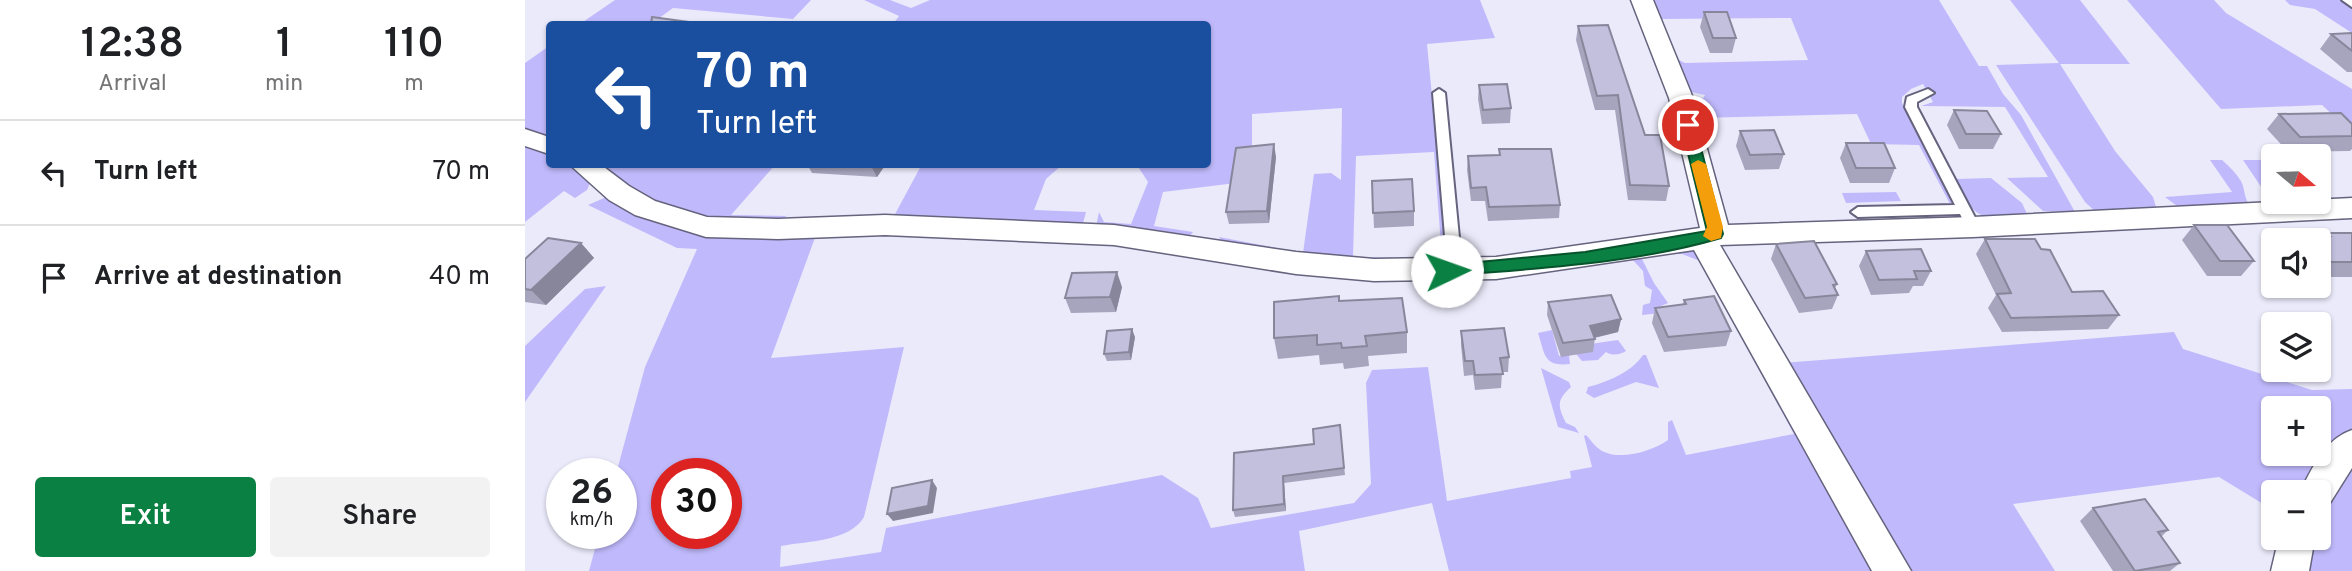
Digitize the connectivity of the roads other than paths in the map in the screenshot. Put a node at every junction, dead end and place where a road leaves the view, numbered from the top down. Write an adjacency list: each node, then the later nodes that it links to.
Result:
1 (1642, 0): 13 (street)
2 (2347, 0): 3 (lane)
3 (2352, 4)
4 (1439, 93): 14 (lane)
5 (1928, 93): 11 (lane)
6 (525, 137): 7 (street)
7 (546, 145)
8 (587, 168): 14 (street)
9 (2352, 208): 11 (street)
10 (1858, 212): 12 (lane)
11 (1969, 218): 12 (street)
12 (1907, 219): 13 (street)
13 (1709, 236): 14 (street); 18 (street)
14 (1465, 270)
15 (2352, 444): 16 (street)
16 (2324, 480)
17 (2294, 550): 19 (street)
18 (1892, 571)
19 (2290, 571)

